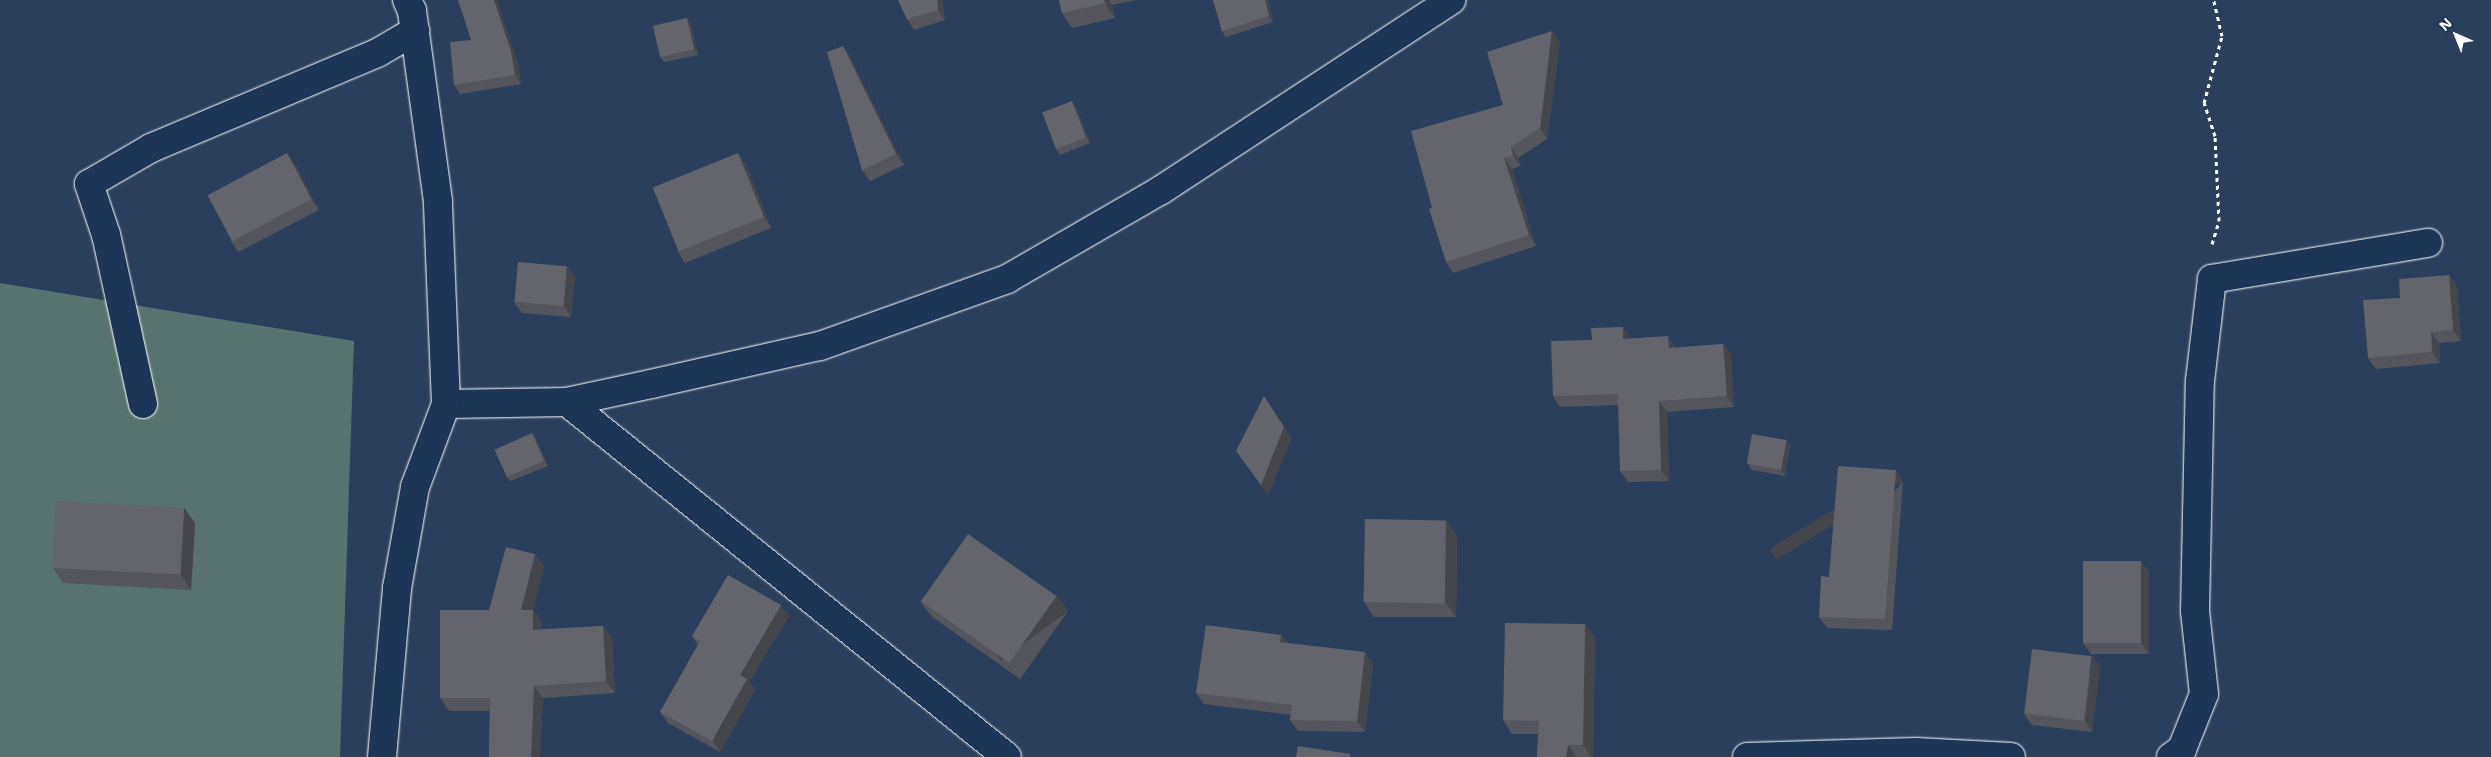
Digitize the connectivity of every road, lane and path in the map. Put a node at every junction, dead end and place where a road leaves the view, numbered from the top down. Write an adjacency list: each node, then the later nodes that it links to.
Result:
1 (408, 0): 4 (street)
2 (1450, 0): 7 (street)
3 (2214, 0): 6 (path)
4 (415, 31): 8 (street); 9 (street)
5 (2428, 242): 6 (street)
6 (2212, 279): 14 (street)
7 (567, 402): 9 (street); 11 (street)
8 (143, 404)
9 (446, 404): 10 (street)
10 (382, 757)
11 (1007, 757)
12 (1747, 757): 13 (street)
13 (2011, 757)
14 (2171, 757)

